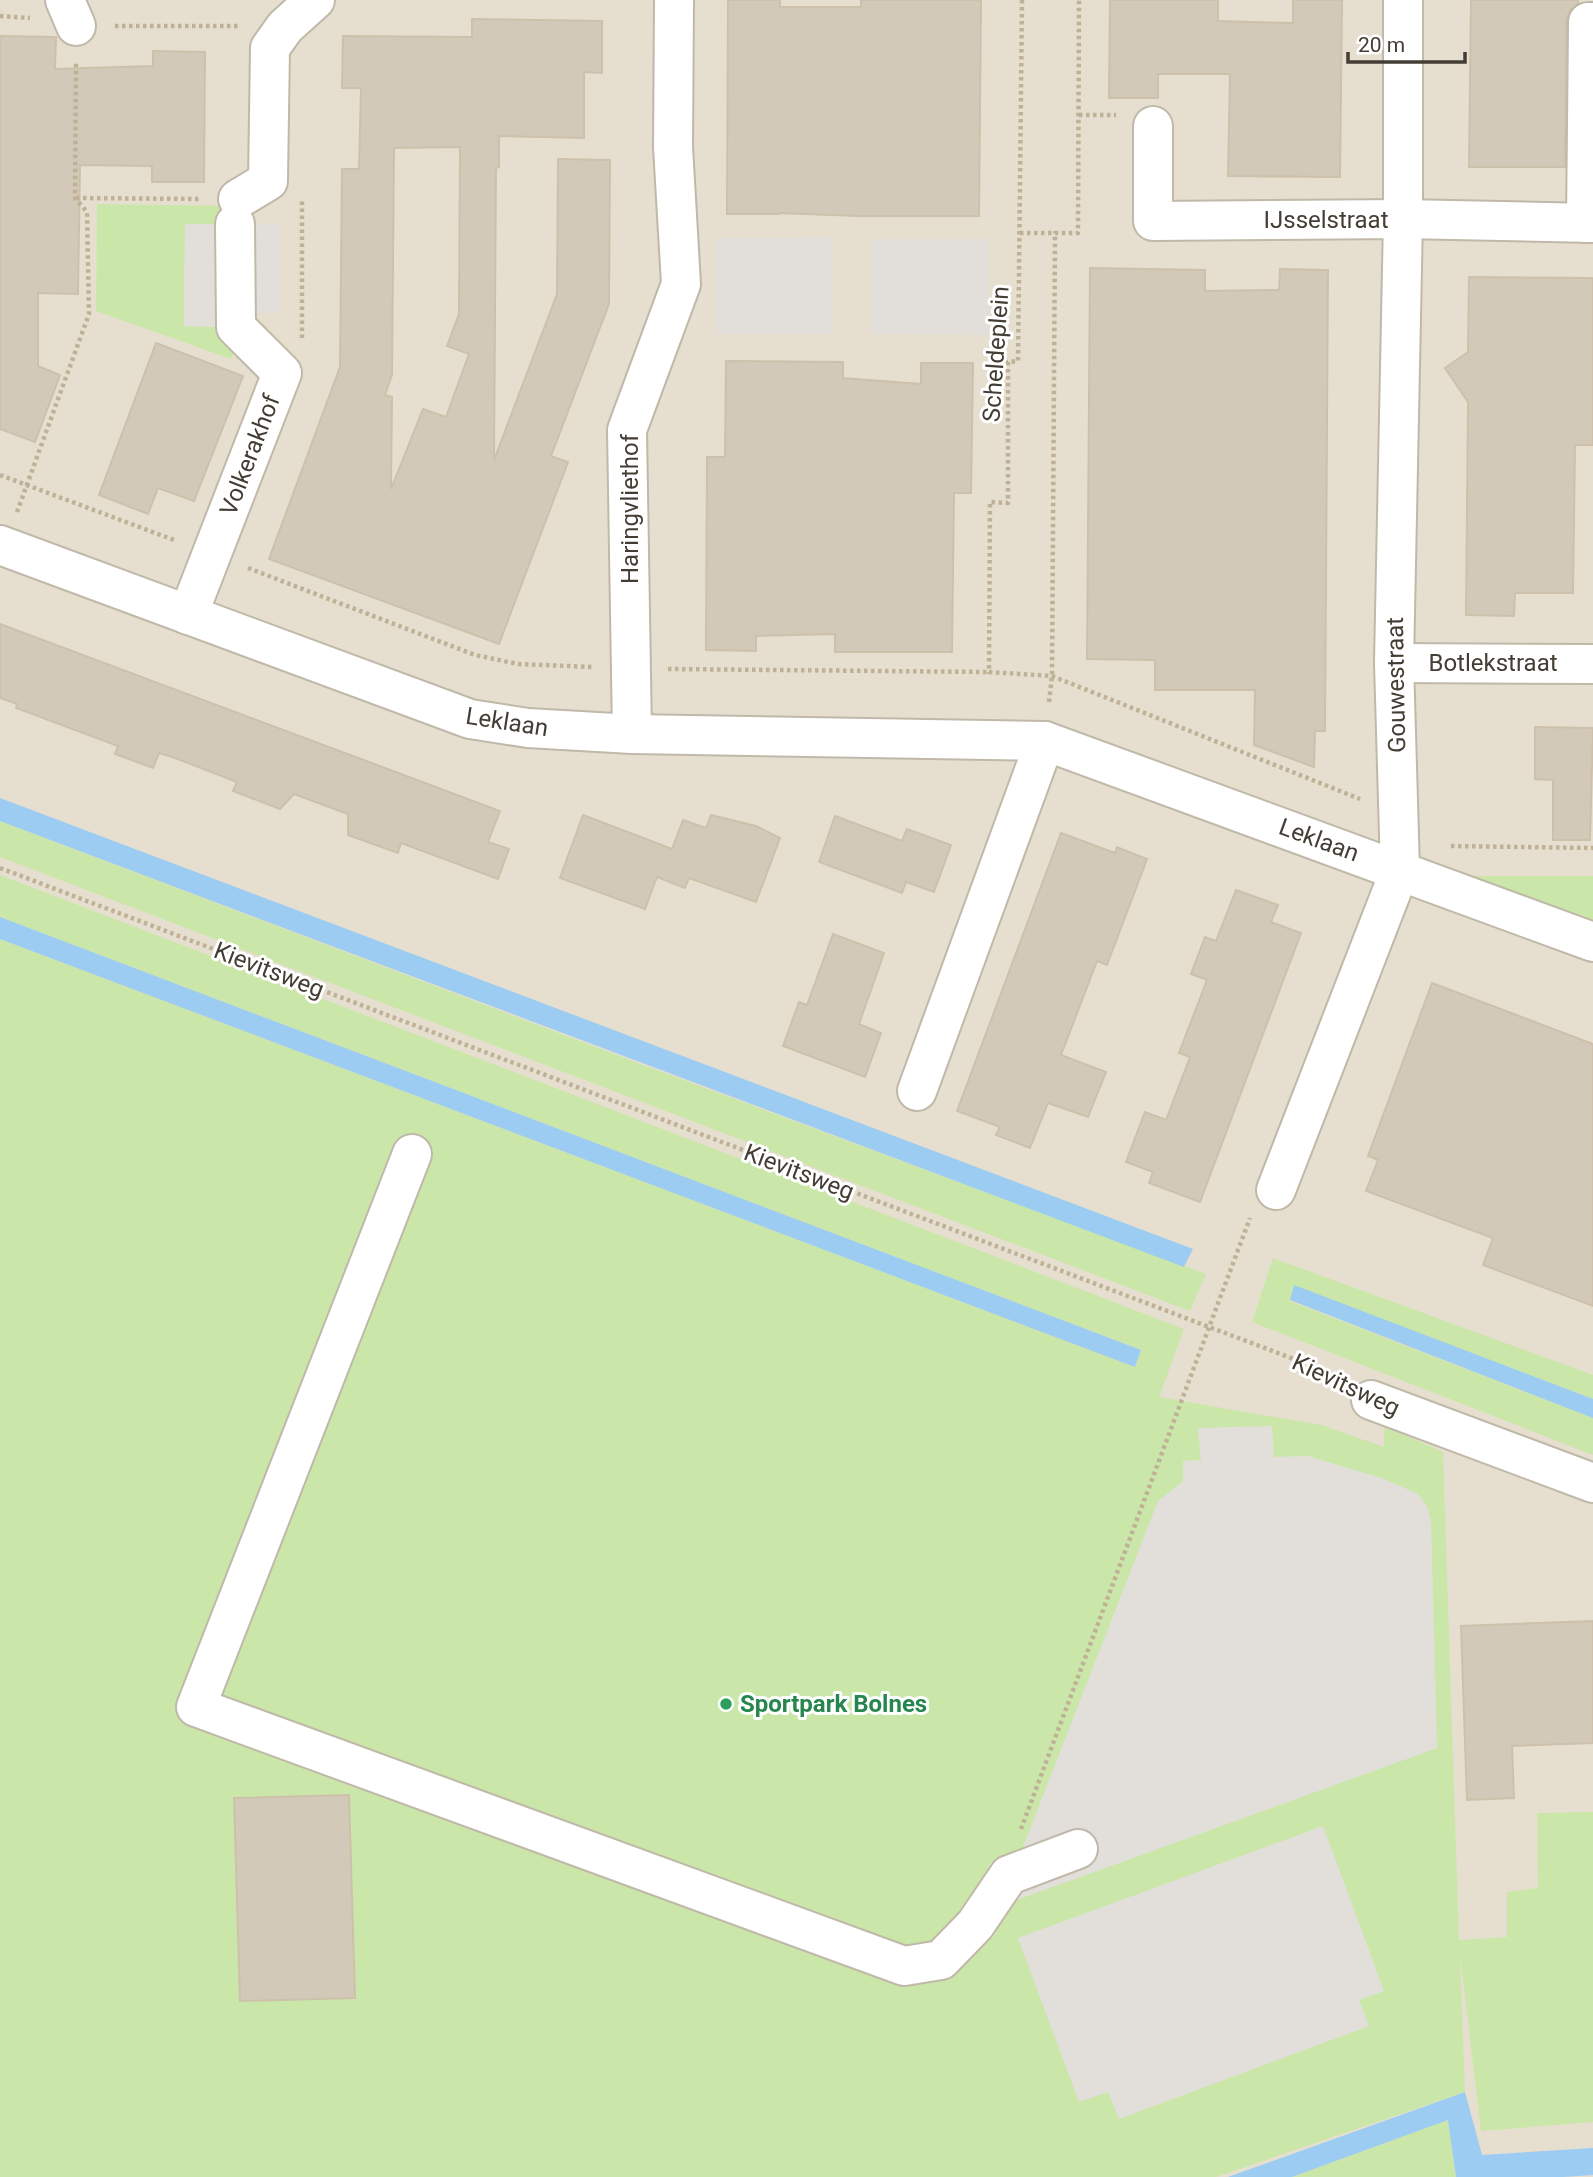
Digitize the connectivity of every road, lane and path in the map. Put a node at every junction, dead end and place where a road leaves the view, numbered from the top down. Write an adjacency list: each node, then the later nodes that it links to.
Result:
1 (315, 0): 11 (street)
2 (674, 0): 23 (street, Haringvliethof)
3 (1022, 0): 14 (path, Scheldeplein)
4 (1079, 0): 15 (path)
5 (1403, 0): 12 (street, Gouwestraat)
6 (71, 13): 9 (path)
7 (1593, 22): 13 (street)
8 (1153, 126): 12 (street, IJsselstraat)
9 (75, 198): 11 (path); 17 (path)
10 (302, 200): 11 (path)
11 (237, 211): 19 (street, Volkerakhof)
12 (1404, 219): 13 (street, IJsselstraat); 21 (street, Gouwestraat)
13 (1590, 223)
14 (1020, 233): 15 (path); 24 (path, Scheldeplein)
15 (1055, 233): 25 (path)
16 (0, 475): 17 (path)
17 (27, 484): 18 (path); 19 (path)
18 (2, 546): 20 (street, Leklaan)
19 (212, 554): 20 (street, Volkerakhof); 23 (path)
20 (188, 615): 26 (street, Leklaan)
21 (1394, 663): 22 (street, Botlekstraat); 28 (street, Gouwestraat)
22 (1593, 664)
23 (631, 669): 24 (path); 26 (street, Haringvliethof)
24 (989, 672): 25 (path)
25 (1052, 676): 27 (path); 28 (path)
26 (632, 734): 27 (street, Leklaan)
27 (1045, 741): 32 (street, Leklaan); 34 (street)
28 (1398, 814): 32 (street, Gouwestraat)
29 (1448, 846): 30 (path)
30 (1593, 848)
31 (0, 868): 37 (path, Kievitsweg)
32 (1400, 870): 33 (street, Leklaan); 36 (street, Gouwestraat)
33 (1593, 942)
34 (917, 1091)
35 (412, 1154): 41 (street)
36 (1276, 1190): 37 (path)
37 (1211, 1328): 38 (path, Kievitsweg); 41 (path)
38 (1371, 1400): 39 (street, Kievitsweg)
39 (1593, 1483)
40 (1078, 1849): 41 (street)
41 (1009, 1875)

